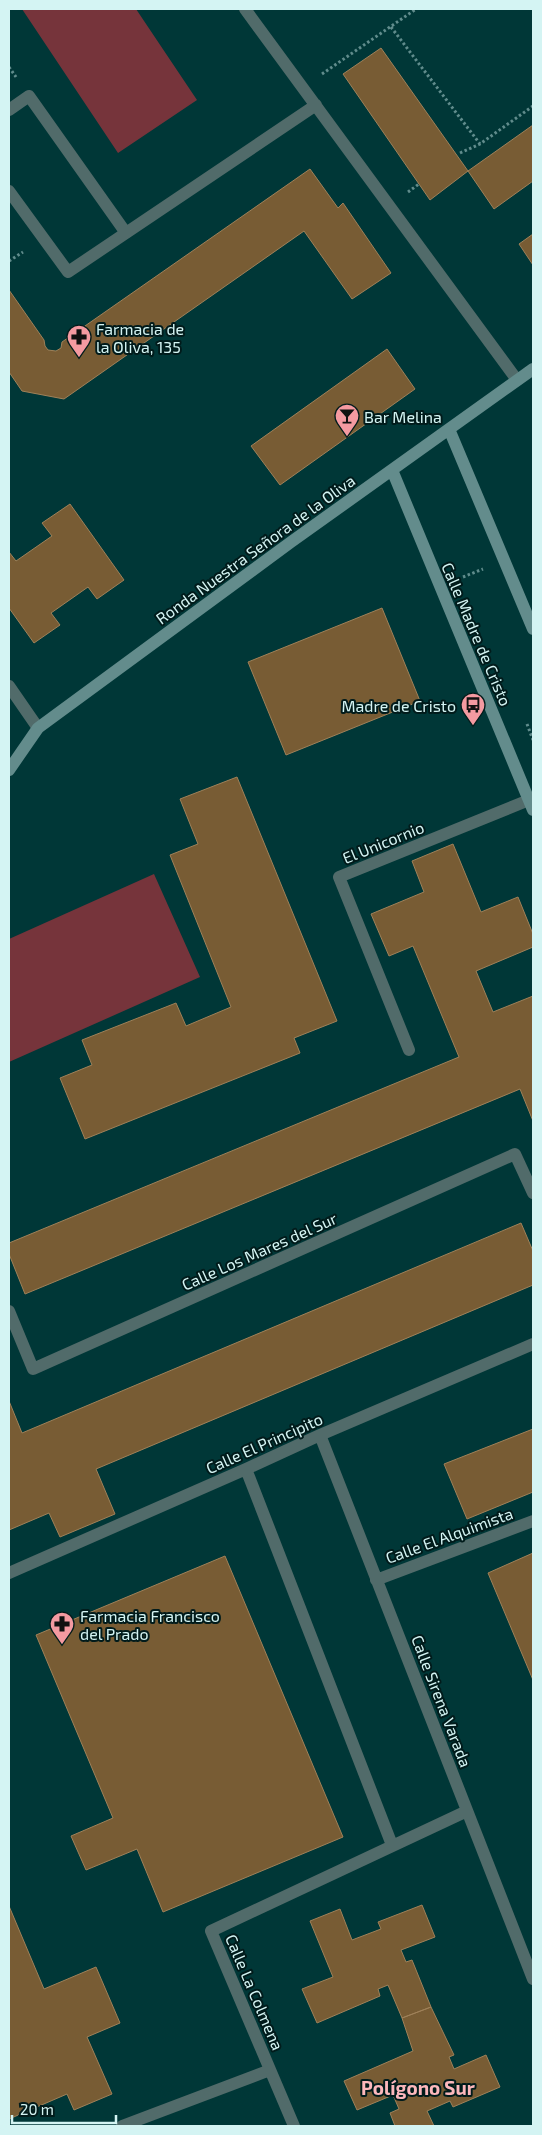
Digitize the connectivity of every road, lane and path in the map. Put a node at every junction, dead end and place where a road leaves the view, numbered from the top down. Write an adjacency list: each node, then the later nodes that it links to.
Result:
1 (246, 9): 4 (street)
2 (416, 9): 3 (path)
3 (390, 26): 4 (path); 8 (path)
4 (303, 87): 5 (street)
5 (316, 105): 11 (street); 13 (street)
6 (533, 106): 8 (path)
7 (9, 110): 11 (street)
8 (480, 144): 9 (path)
9 (460, 153)
10 (9, 191): 11 (street)
11 (126, 233)
12 (533, 369): 13 (street, Ronda Nuestra Señora de la Oliva)
13 (517, 380): 14 (street, Ronda Nuestra Señora de la Oliva)
14 (449, 429): 15 (street, Ronda Nuestra Señora de la Oliva); 16 (street)
15 (392, 470): 17 (street, Calle Madre de Cristo); 20 (street, Ronda Nuestra Señora de la Oliva)
16 (504, 561): 17 (path); 18 (street)
17 (439, 586): 22 (street, Calle Madre de Cristo)
18 (533, 630)
19 (9, 686): 20 (street)
20 (38, 728): 21 (street, Ronda Nuestra Señora de la Oliva)
21 (9, 770)
22 (531, 805): 23 (street, El Unicornio)
23 (410, 1050)
24 (533, 1193): 25 (street, Calle Los Mares del Sur)
25 (9, 1312)
26 (533, 1344): 27 (street, Calle El Principito)
27 (320, 1435): 28 (street, Calle El Principito); 31 (street, Calle Sirena Varada)
28 (246, 1469): 30 (street, Calle El Principito); 33 (street)
29 (533, 1521): 31 (street, Calle El Alquimista)
30 (9, 1573)
31 (376, 1580): 32 (street, Calle Sirena Varada)
32 (467, 1811): 33 (street, Calle La Colmena); 34 (street, Calle Sirena Varada)
33 (392, 1846): 35 (street, Calle La Colmena)
34 (533, 1979)
35 (270, 2070): 36 (street, Calle La Colmena); 37 (street)
36 (122, 2126)
37 (294, 2126)

